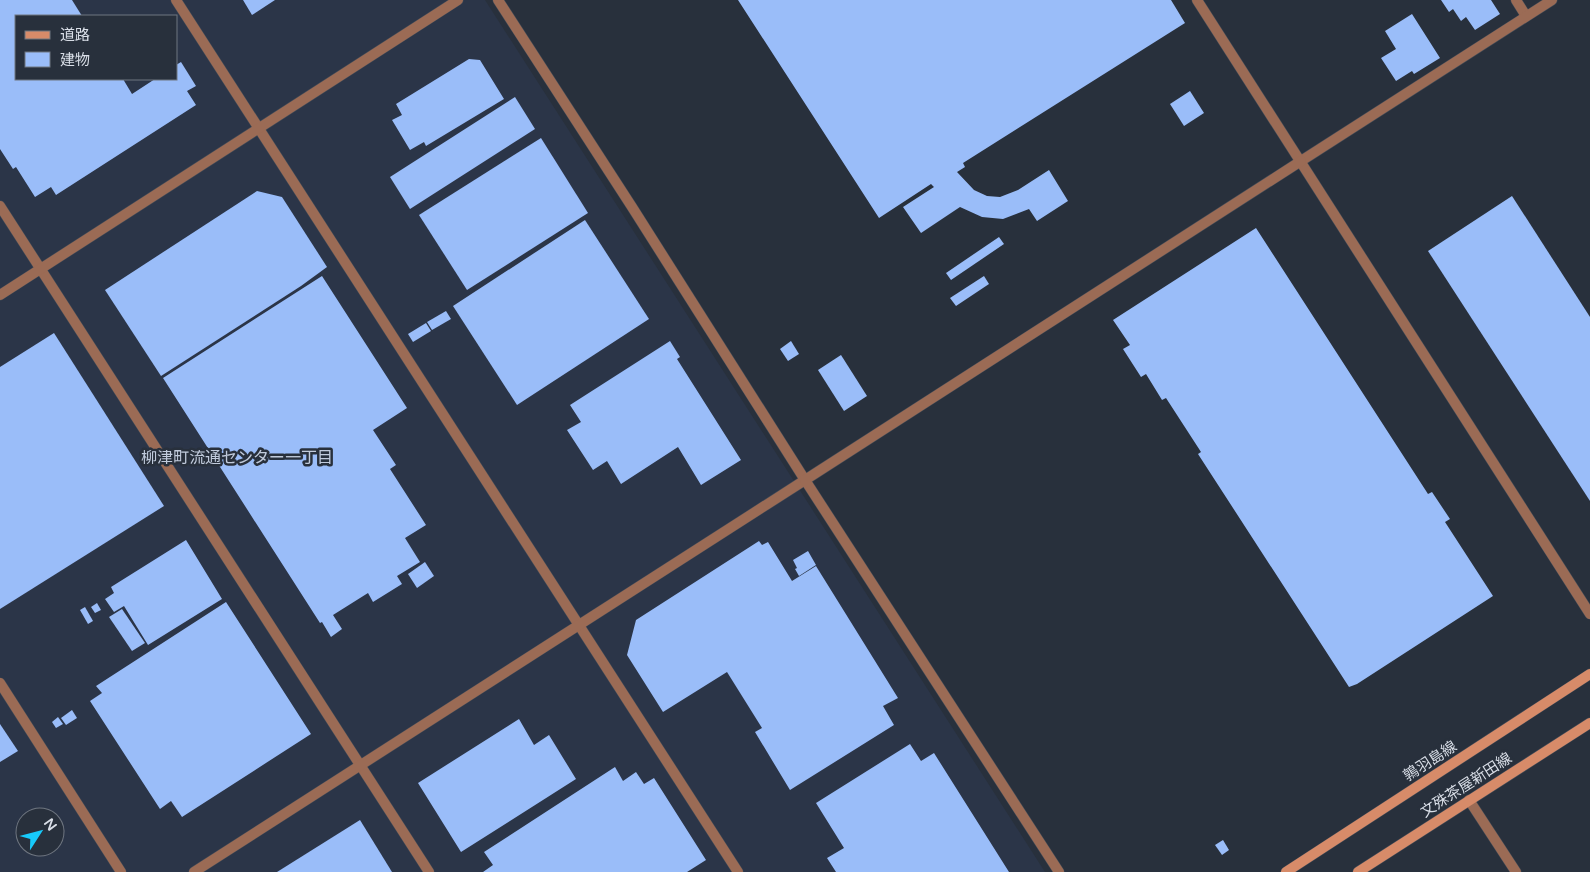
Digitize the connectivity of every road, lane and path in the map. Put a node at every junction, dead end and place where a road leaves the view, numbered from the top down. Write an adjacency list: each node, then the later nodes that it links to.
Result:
1 (176, 0): 8 (street)
2 (458, 0): 8 (street)
3 (498, 0): 13 (street)
4 (1197, 0): 9 (street)
5 (1516, 0): 7 (street)
6 (1552, 0): 7 (street)
7 (1526, 16): 9 (street)
8 (259, 129): 11 (street); 15 (street)
9 (1301, 161): 13 (street); 14 (street)
10 (0, 206): 11 (street)
11 (40, 269): 12 (street); 19 (street)
12 (0, 295)
13 (805, 480): 15 (street); 25 (street)
14 (1590, 614)
15 (578, 626): 19 (street); 24 (street)
16 (1590, 674): 26 (main road, 鶉羽島線)
17 (0, 682): 21 (street)
18 (1590, 723): 20 (main road, 文殊茶屋新田線)
19 (360, 765): 22 (street); 23 (street)
20 (1469, 800): 27 (main road, 文殊茶屋新田線); 28 (street)
21 (121, 872)
22 (194, 872)
23 (429, 872)
24 (738, 872)
25 (1060, 872)
26 (1286, 872)
27 (1358, 872)
28 (1516, 872)

